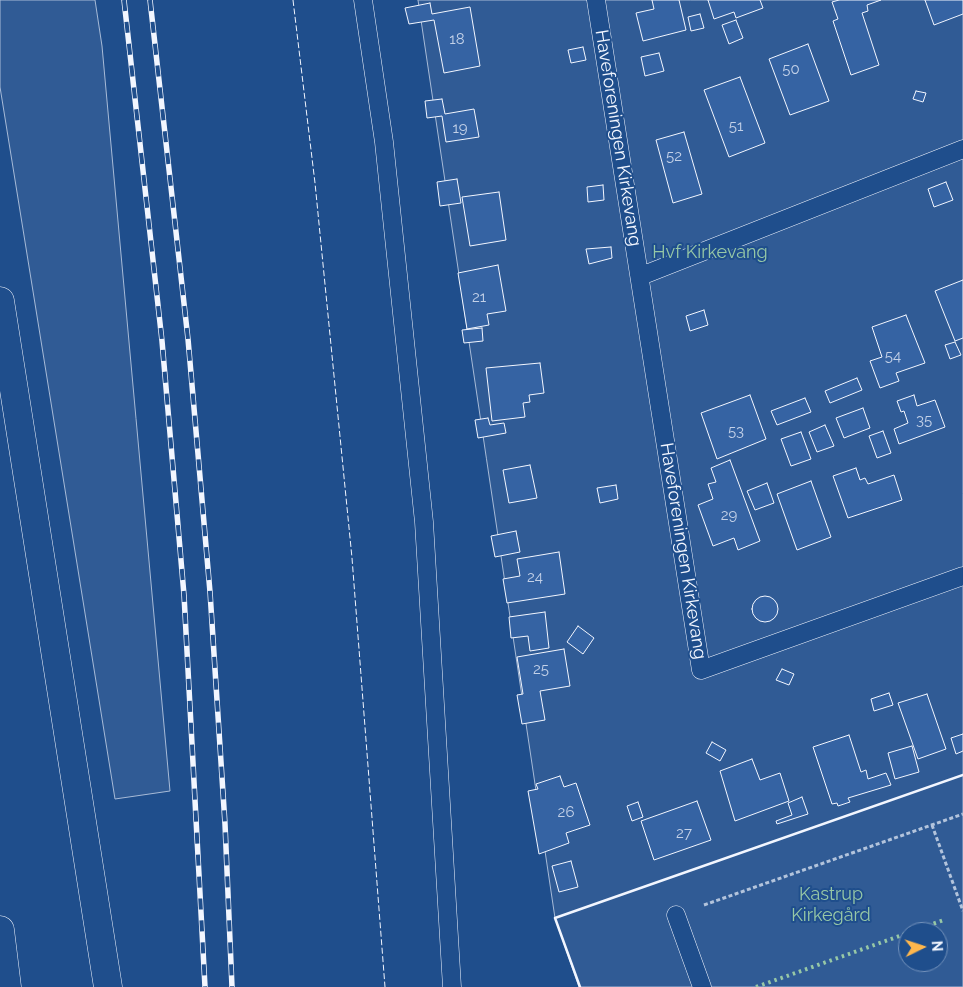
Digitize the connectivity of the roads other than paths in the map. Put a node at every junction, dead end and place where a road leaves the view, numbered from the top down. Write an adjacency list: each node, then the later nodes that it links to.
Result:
1 (364, 0): 11 (lane)
2 (596, 0): 4 (lane, Haveforeningen Kirkevang)
3 (963, 149): 4 (lane)
4 (641, 276): 6 (lane, Haveforeningen Kirkevang)
5 (0, 302): 10 (highway)
6 (963, 576)
7 (676, 915): 12 (lane)
8 (0, 930): 9 (highway)
9 (7, 987)
10 (108, 987)
11 (452, 987)
12 (702, 987)

